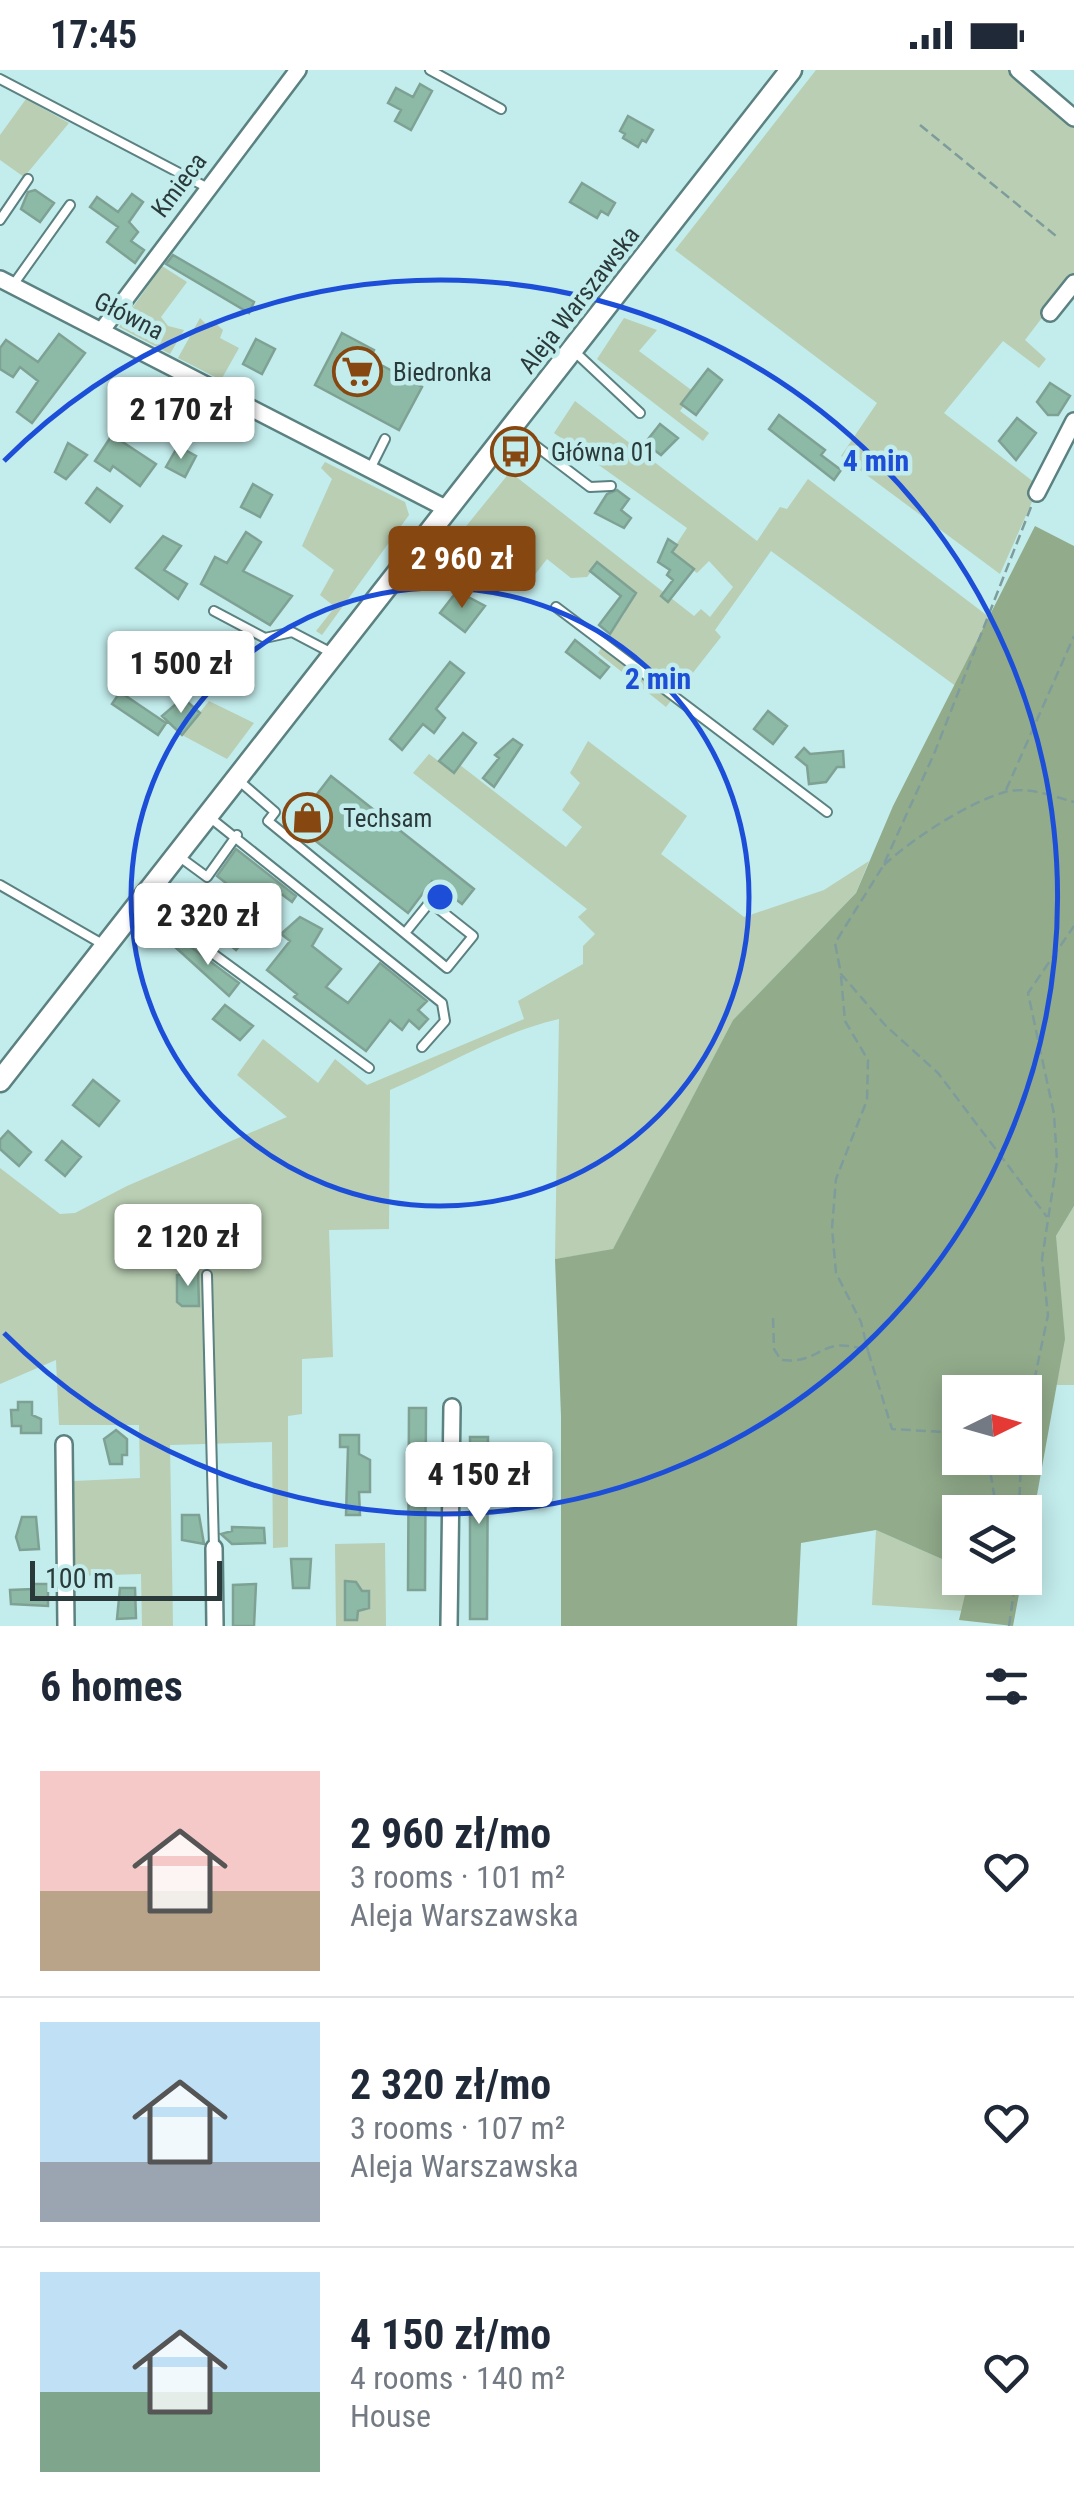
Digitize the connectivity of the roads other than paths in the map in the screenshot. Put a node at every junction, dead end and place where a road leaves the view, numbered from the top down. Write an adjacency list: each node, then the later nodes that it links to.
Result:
1 (298, 70): 9 (street, Kmieca)
2 (430, 70): 6 (lane)
3 (790, 70): 16 (street, Aleja Warszawska)
4 (1018, 70): 7 (street)
5 (0, 79): 9 (lane)
6 (501, 108)
7 (1074, 118)
8 (28, 179): 11 (lane)
9 (208, 188): 15 (street, Kmieca)
10 (70, 204): 12 (lane)
11 (0, 220)
12 (7, 282): 15 (street, Główna)
13 (1074, 283): 14 (street)
14 (1050, 314)
15 (102, 330): 21 (street, Główna)
16 (572, 350): 17 (lane); 19 (street, Aleja Warszawska)
17 (640, 413)
18 (1074, 421): 23 (street)
19 (512, 427): 22 (lane); 24 (street, Aleja Warszawska)
20 (385, 440): 21 (lane)
21 (371, 466): 24 (street, Główna)
22 (612, 486)
23 (1037, 494)
24 (448, 510): 27 (street, Aleja Warszawska)
25 (556, 607): 29 (lane)
26 (214, 611): 27 (lane)
27 (334, 654): 28 (street, Aleja Warszawska)
28 (237, 779): 30 (street, Aleja Warszawska); 35 (lane)
29 (826, 812)
30 (208, 816): 31 (lane); 32 (street, Aleja Warszawska)
31 (237, 834): 32 (lane); 37 (lane)
32 (177, 854): 34 (street, Aleja Warszawska)
33 (0, 885): 36 (lane)
34 (141, 901): 36 (street, Aleja Warszawska); 38 (lane)
35 (405, 933): 35 (lane)
36 (106, 946): 39 (street, Aleja Warszawska)
37 (422, 1047)
38 (369, 1068)
39 (0, 1081)
40 (207, 1274): 43 (lane)
41 (452, 1407): 46 (street)
42 (64, 1444): 44 (street)
43 (214, 1548): 45 (street)
44 (66, 1626)
45 (215, 1626)
46 (449, 1626)

